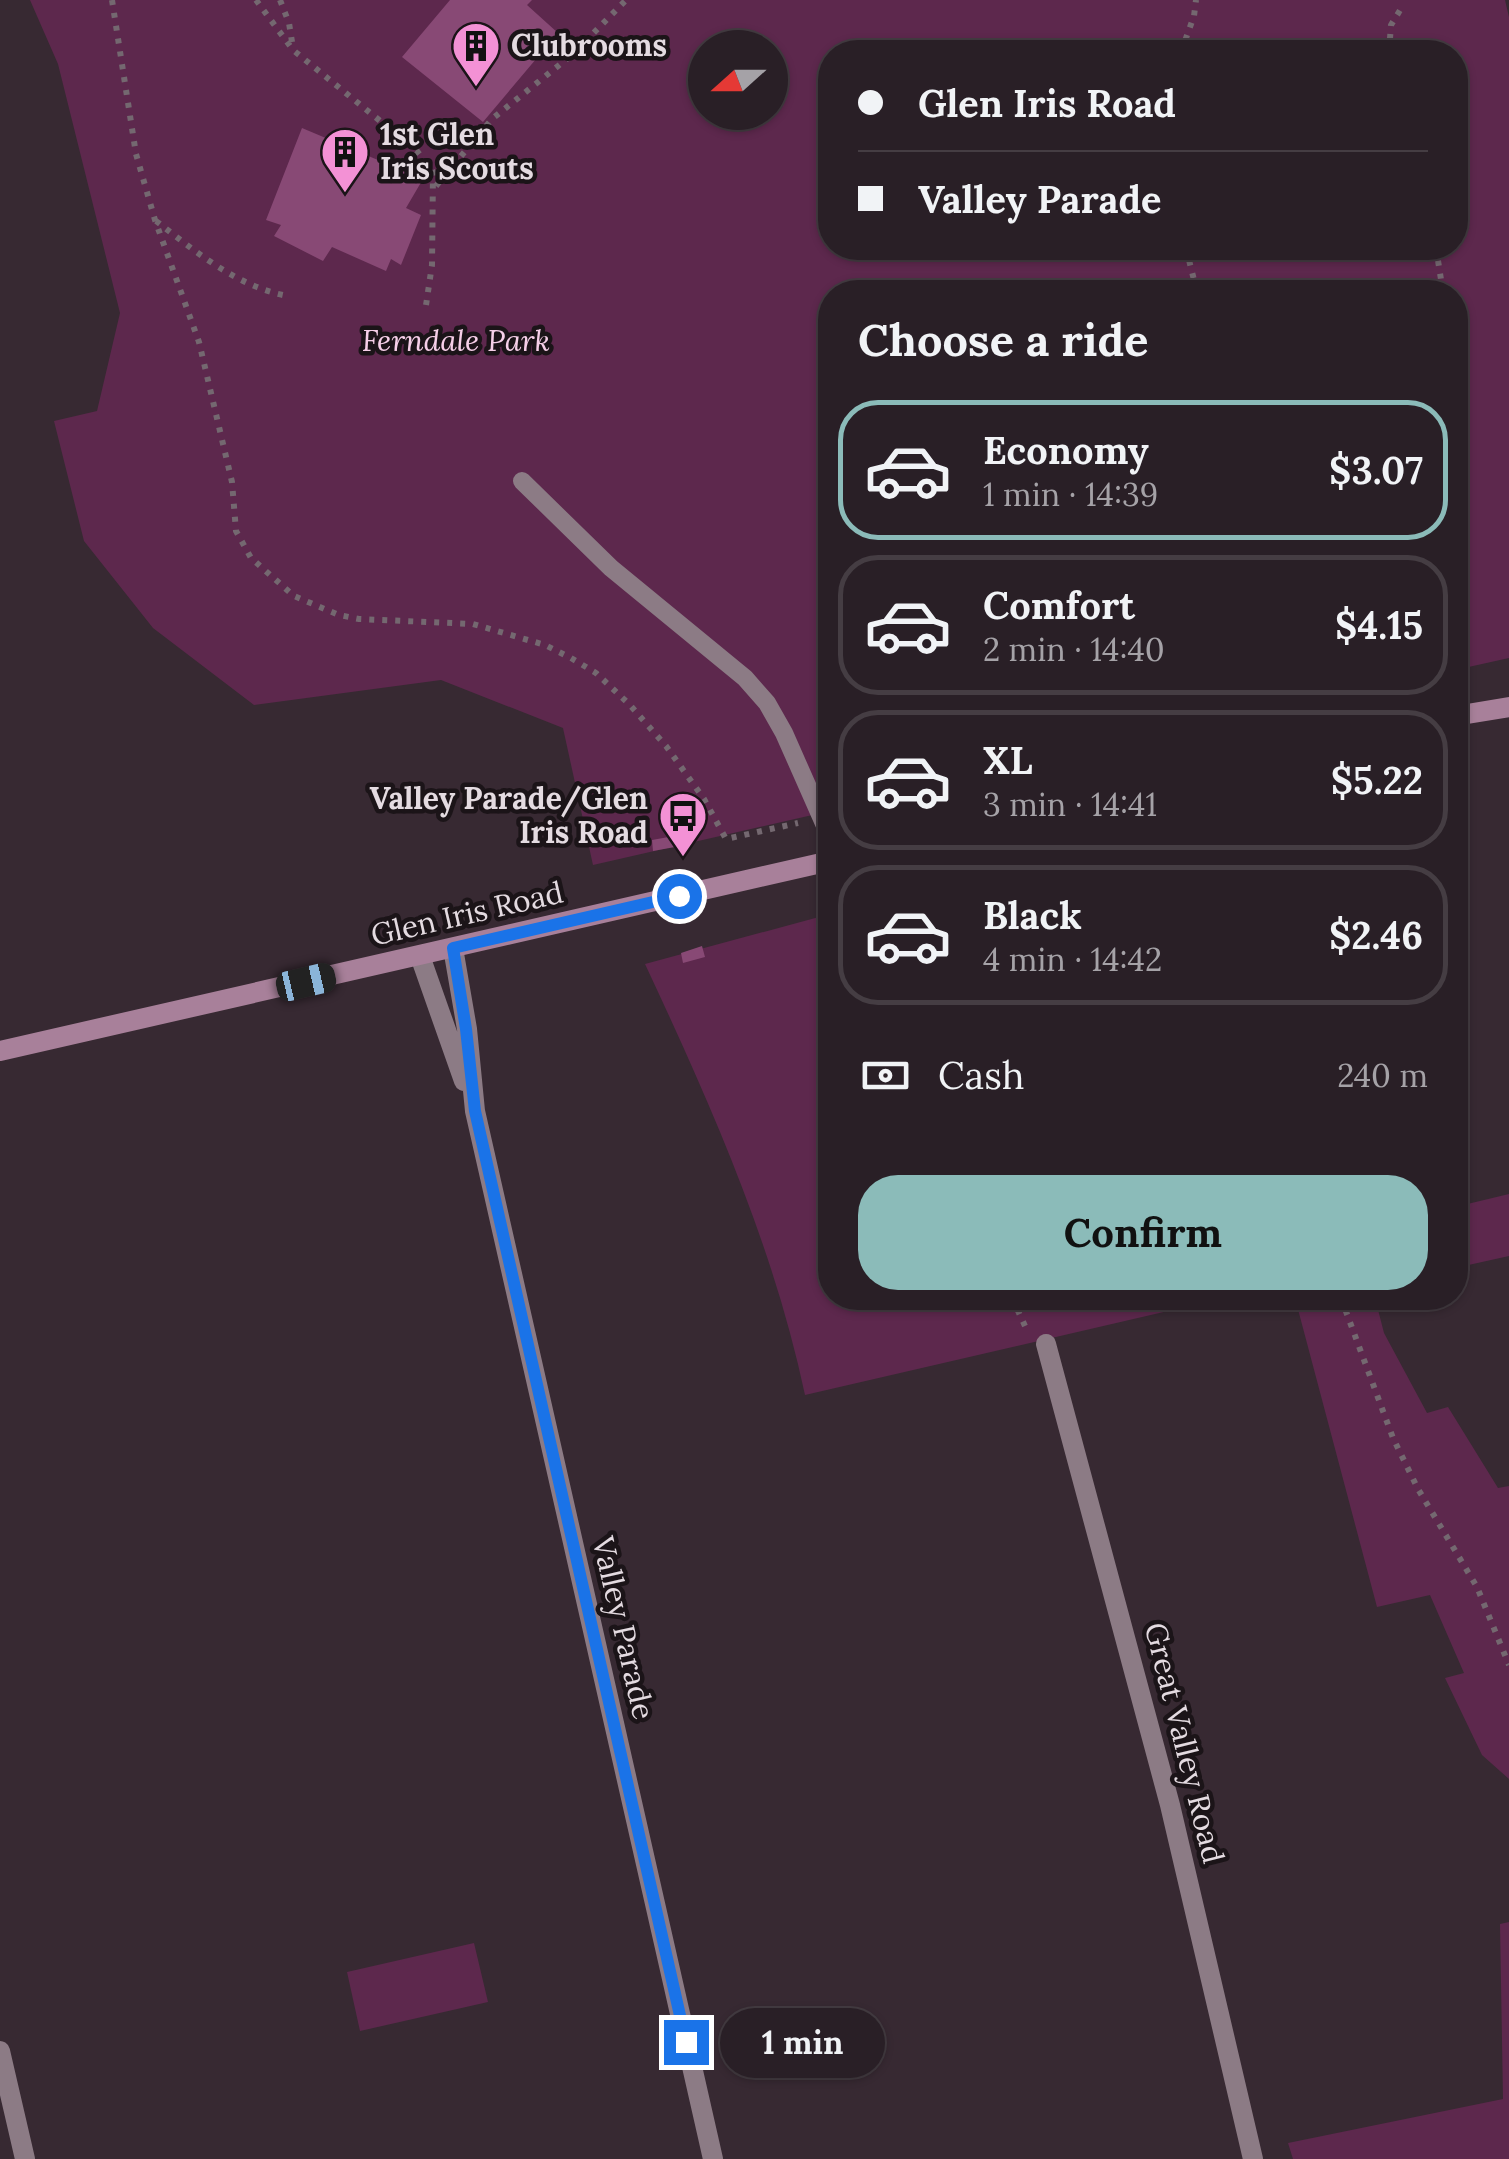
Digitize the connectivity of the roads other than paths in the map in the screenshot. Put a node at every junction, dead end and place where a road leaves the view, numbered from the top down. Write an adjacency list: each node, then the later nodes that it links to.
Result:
1 (522, 481): 4 (lane)
2 (1509, 707): 3 (main road)
3 (1468, 716)
4 (818, 811)
5 (818, 864): 6 (main road, Glen Iris Road)
6 (453, 948): 7 (main road, Glen Iris Road); 9 (street, Valley Parade)
7 (420, 956): 8 (main road, Glen Iris Road); 9 (street, Valley Parade)
8 (0, 1051)
9 (475, 1111): 13 (street, Valley Parade)
10 (1046, 1344): 14 (street, Great Valley Road)
11 (0, 2051): 12 (street)
12 (24, 2159)
13 (713, 2159)
14 (1253, 2159)

